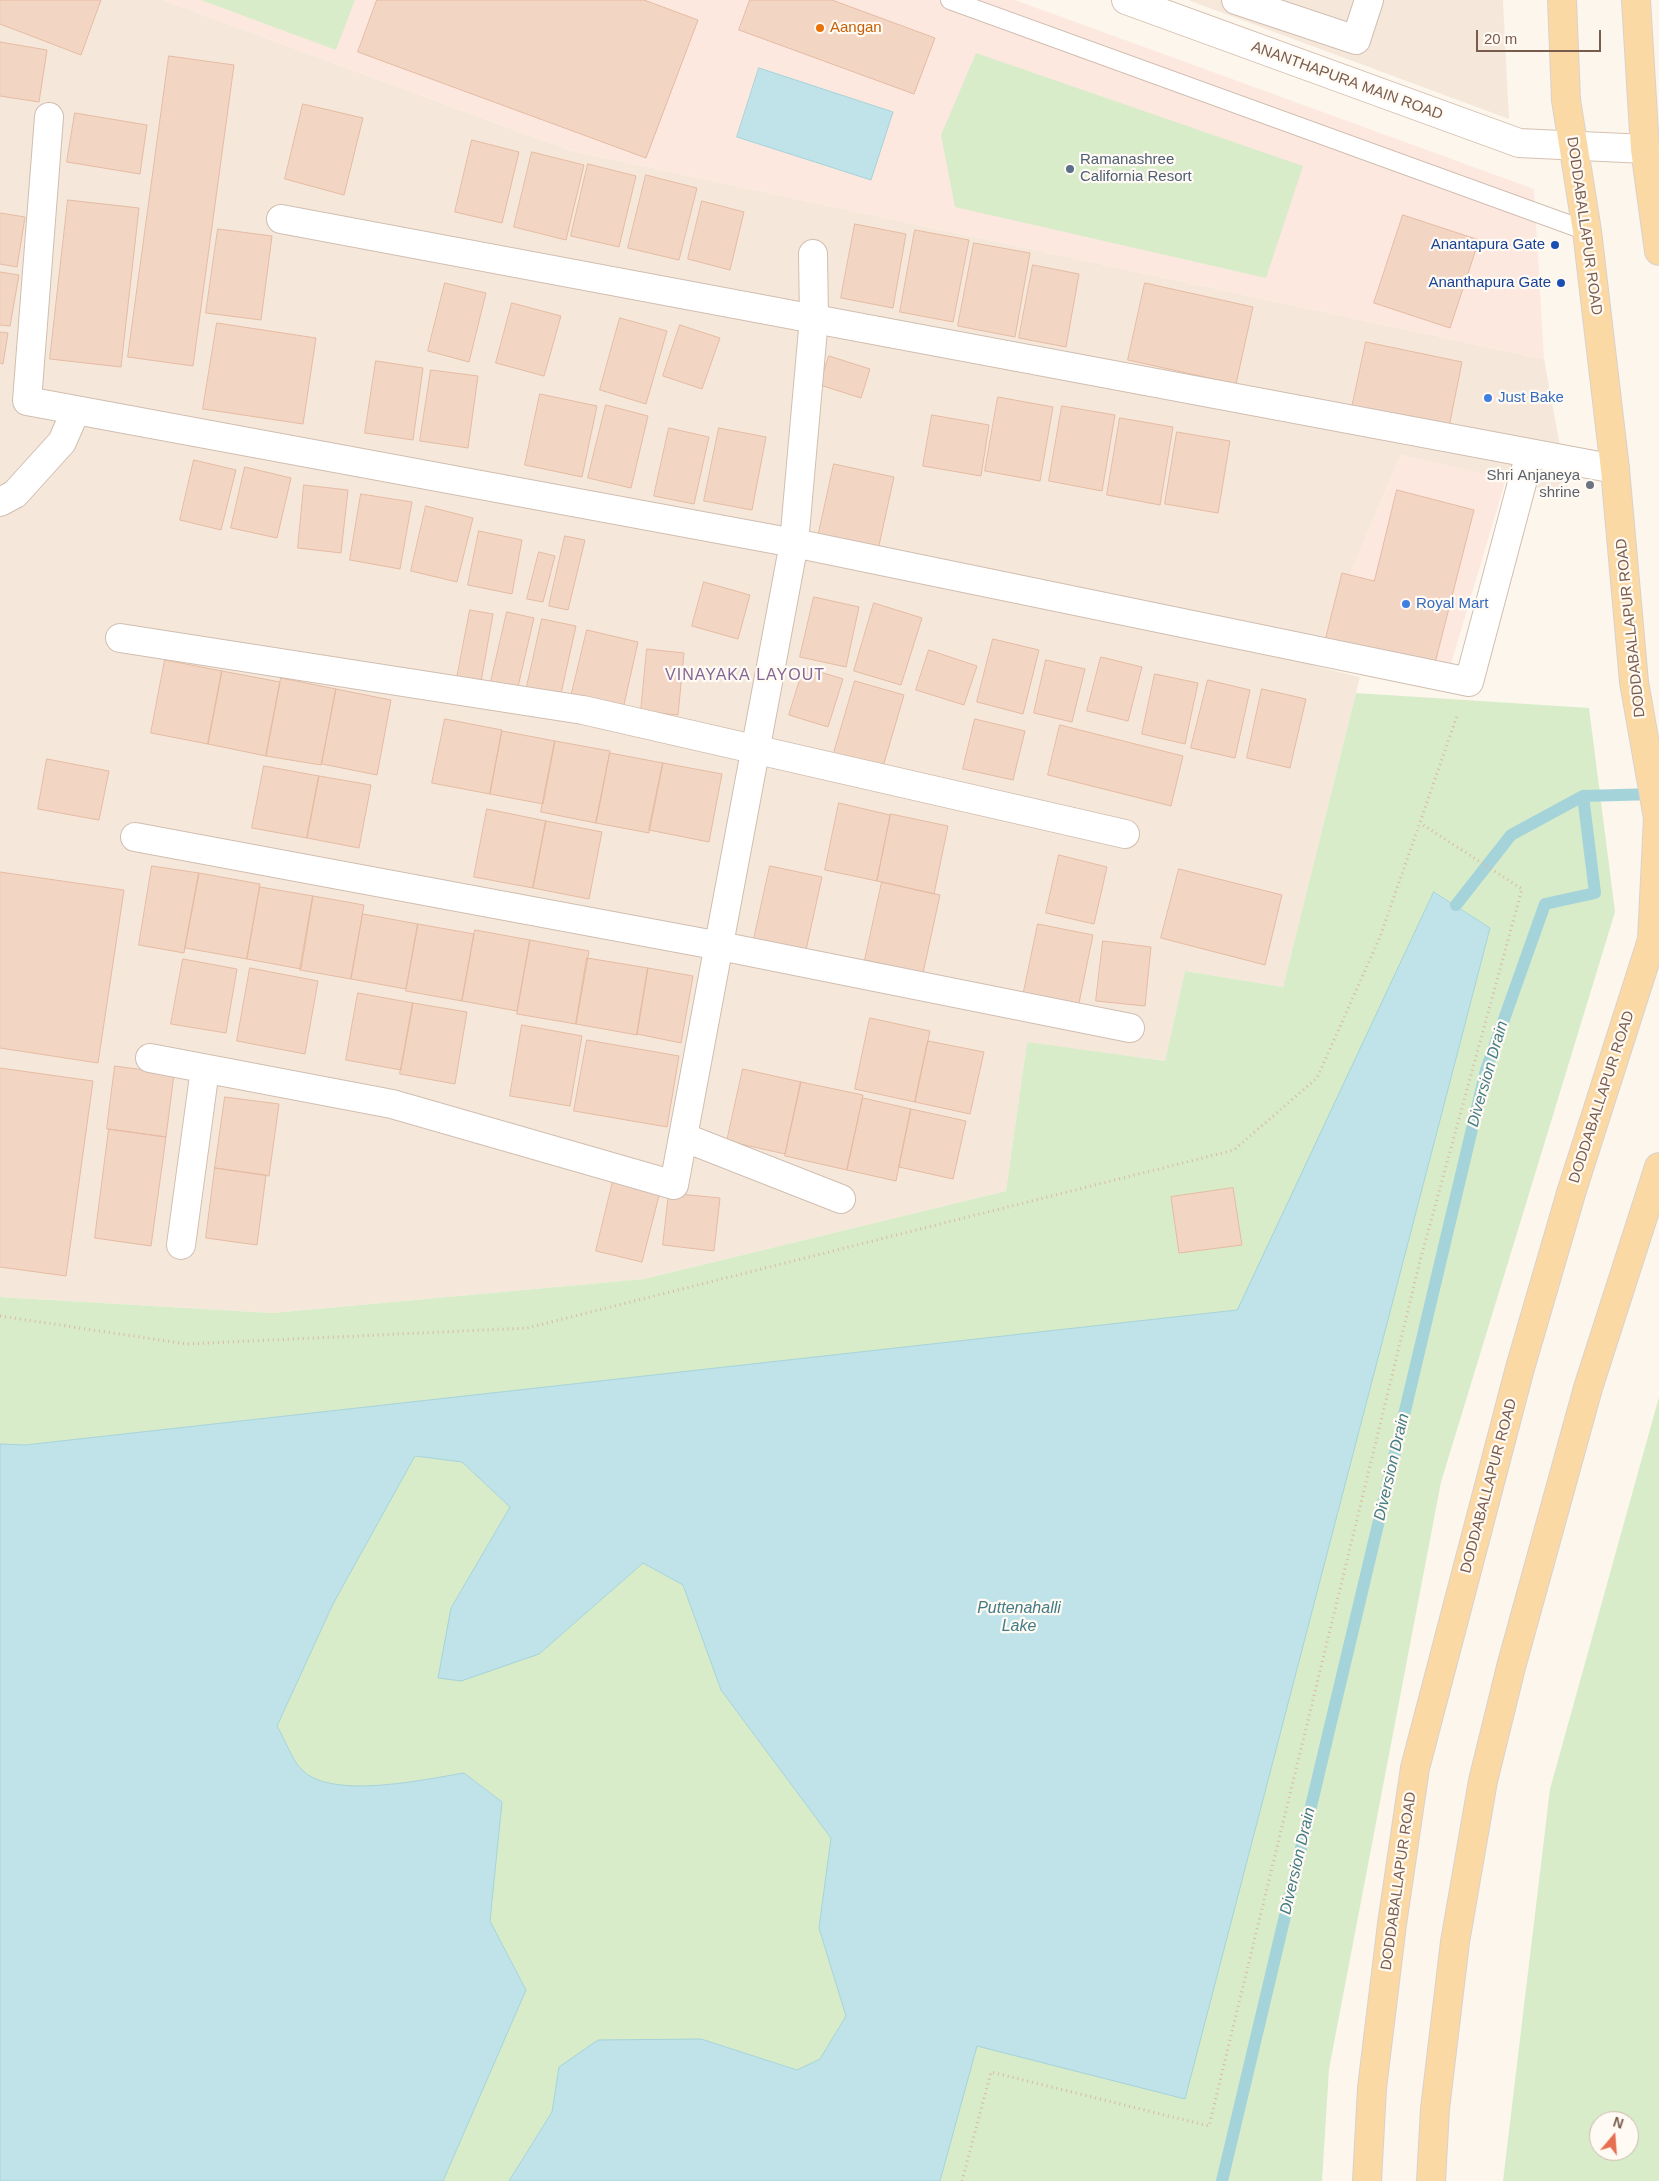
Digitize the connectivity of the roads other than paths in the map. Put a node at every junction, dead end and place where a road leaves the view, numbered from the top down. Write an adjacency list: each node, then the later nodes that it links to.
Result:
1 (950, 0): 11 (lane)
2 (1126, 0): 8 (street, ANANTHAPURA MAIN ROAD)
3 (1236, 0): 4 (street)
4 (1369, 0)
5 (1562, 0): 8 (main road, DODDABALLAPUR ROAD)
6 (1636, 0): 9 (main road)
7 (49, 117): 15 (street)
8 (1572, 147): 9 (street, ANANTHAPURA MAIN ROAD); 11 (main road, DODDABALLAPUR ROAD)
9 (1645, 149): 12 (main road)
10 (281, 220): 14 (street)
11 (1587, 231): 17 (main road, DODDABALLAPUR ROAD)
12 (1659, 250)
13 (813, 254): 14 (street)
14 (814, 318): 16 (street); 19 (street)
15 (76, 410): 18 (street); 19 (street)
16 (1530, 453): 17 (street); 19 (street)
17 (1615, 469): 32 (main road, DODDABALLAPUR ROAD)
18 (0, 502)
19 (794, 543): 21 (street)
20 (120, 638): 21 (street)
21 (757, 749): 22 (street); 24 (street)
22 (1125, 834)
23 (135, 837): 24 (street)
24 (720, 946): 25 (street); 28 (street)
25 (1130, 1028)
26 (150, 1058): 27 (street)
27 (205, 1069): 28 (street); 31 (street)
28 (683, 1137): 30 (street)
29 (1659, 1167): 33 (main road)
30 (842, 1199)
31 (181, 1245)
32 (1368, 2181)
33 (1432, 2181)

